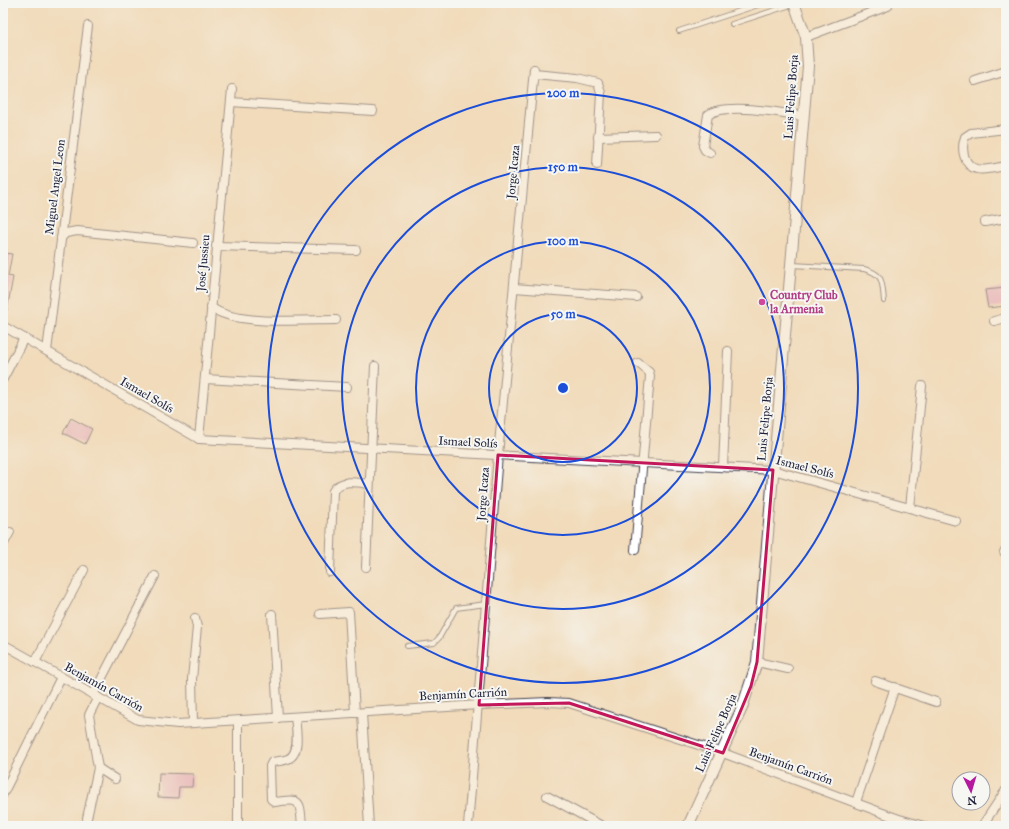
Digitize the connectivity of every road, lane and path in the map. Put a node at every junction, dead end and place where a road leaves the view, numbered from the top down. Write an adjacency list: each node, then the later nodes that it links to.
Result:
1 (764, 3): 6 (lane)
2 (794, 4): 4 (lane); 7 (street, Luis Felipe Borja)
3 (888, 6): 7 (street)
4 (732, 24)
5 (88, 26): 22 (street, Miguel Angel Leon)
6 (679, 31)
7 (806, 37): 13 (street, Luis Felipe Borja)
8 (1006, 71): 9 (street)
9 (975, 81)
10 (232, 89): 11 (street, José Jussieu)
11 (231, 102): 12 (street); 24 (street, José Jussieu)
12 (372, 111)
13 (803, 116): 17 (street); 26 (street, Luis Felipe Borja)
14 (1006, 130): 19 (street)
15 (656, 135): 16 (street)
16 (598, 137): 18 (street); 27 (street, Jorge Icaza)
17 (710, 154)
18 (598, 165)
19 (1006, 166)
20 (1006, 218): 21 (street)
21 (985, 222)
22 (61, 238): 23 (street); 36 (street, Miguel Angel Leon)
23 (193, 243)
24 (216, 246): 25 (street); 30 (street, José Jussieu)
25 (356, 250)
26 (791, 265): 29 (lane); 49 (street, Luis Felipe Borja)
27 (514, 288): 28 (street); 46 (street, Jorge Icaza)
28 (636, 297)
29 (884, 301)
30 (211, 307): 32 (street); 41 (street, José Jussieu)
31 (1006, 318): 33 (street)
32 (336, 320)
33 (994, 321)
34 (3, 326): 35 (street, Ismael Solís)
35 (24, 338): 36 (street, Ismael Solís); 40 (street)
36 (47, 350): 44 (street, Ismael Solís)
37 (728, 351): 48 (street)
38 (638, 363): 47 (street)
39 (375, 366): 45 (street)
40 (3, 379)
41 (205, 379): 43 (street); 44 (street, José Jussieu)
42 (922, 386): 51 (street)
43 (347, 387)
44 (199, 439): 45 (street, Ismael Solís)
45 (370, 448): 46 (street, Ismael Solís); 50 (street)
46 (498, 455): 47 (street, Ismael Solís); 60 (street, Jorge Icaza)
47 (641, 463): 48 (street, Ismael Solís); 55 (street)
48 (723, 468): 49 (street, Ismael Solís)
49 (774, 470): 51 (street, Ismael Solís); 67 (street, Luis Felipe Borja)
50 (369, 484): 56 (street); 58 (street)
51 (910, 508): 52 (street, Ismael Solís)
52 (956, 521)
53 (10, 532): 54 (street)
54 (3, 545)
55 (635, 550)
56 (366, 567)
57 (84, 570): 66 (street)
58 (330, 572)
59 (155, 576): 72 (street)
60 (486, 604): 65 (lane); 74 (street, Jorge Icaza)
61 (272, 614): 77 (street)
62 (320, 614): 75 (street)
63 (195, 618): 79 (street)
64 (3, 644): 66 (street, Benjamín Carrión)
65 (407, 646)
66 (35, 662): 69 (street, Benjamín Carrión)
67 (757, 662): 68 (street); 80 (street, Luis Felipe Borja)
68 (788, 669)
69 (61, 676): 72 (street, Benjamín Carrión); 84 (street)
70 (875, 681): 71 (street)
71 (895, 687): 73 (street); 86 (street)
72 (96, 696): 79 (street, Benjamín Carrión); 81 (street)
73 (936, 702)
74 (479, 705): 75 (street, Benjamín Carrión); 80 (street, Benjamín Carrión); 93 (street, Jorge Icaza)
75 (359, 713): 76 (street, Benjamín Carrión); 92 (street)
76 (295, 717): 77 (street, Benjamín Carrión); 91 (street)
77 (278, 718): 78 (street, Benjamín Carrión)
78 (238, 721): 79 (street, Benjamín Carrión); 90 (street)
79 (193, 723)
80 (723, 753): 86 (street, Benjamín Carrión); 95 (street, Luis Felipe Borja)
81 (98, 768): 82 (street); 87 (street)
82 (115, 779)
83 (1006, 790): 89 (street)
84 (3, 794)
85 (547, 796): 94 (street)
86 (856, 802): 88 (street, Benjamín Carrión)
87 (87, 818)
88 (896, 818): 96 (street); 97 (street, Benjamín Carrión)
89 (984, 824)
90 (238, 826)
91 (302, 826)
92 (369, 826)
93 (468, 826)
94 (602, 826)
95 (688, 826)
96 (892, 826)
97 (924, 826)

